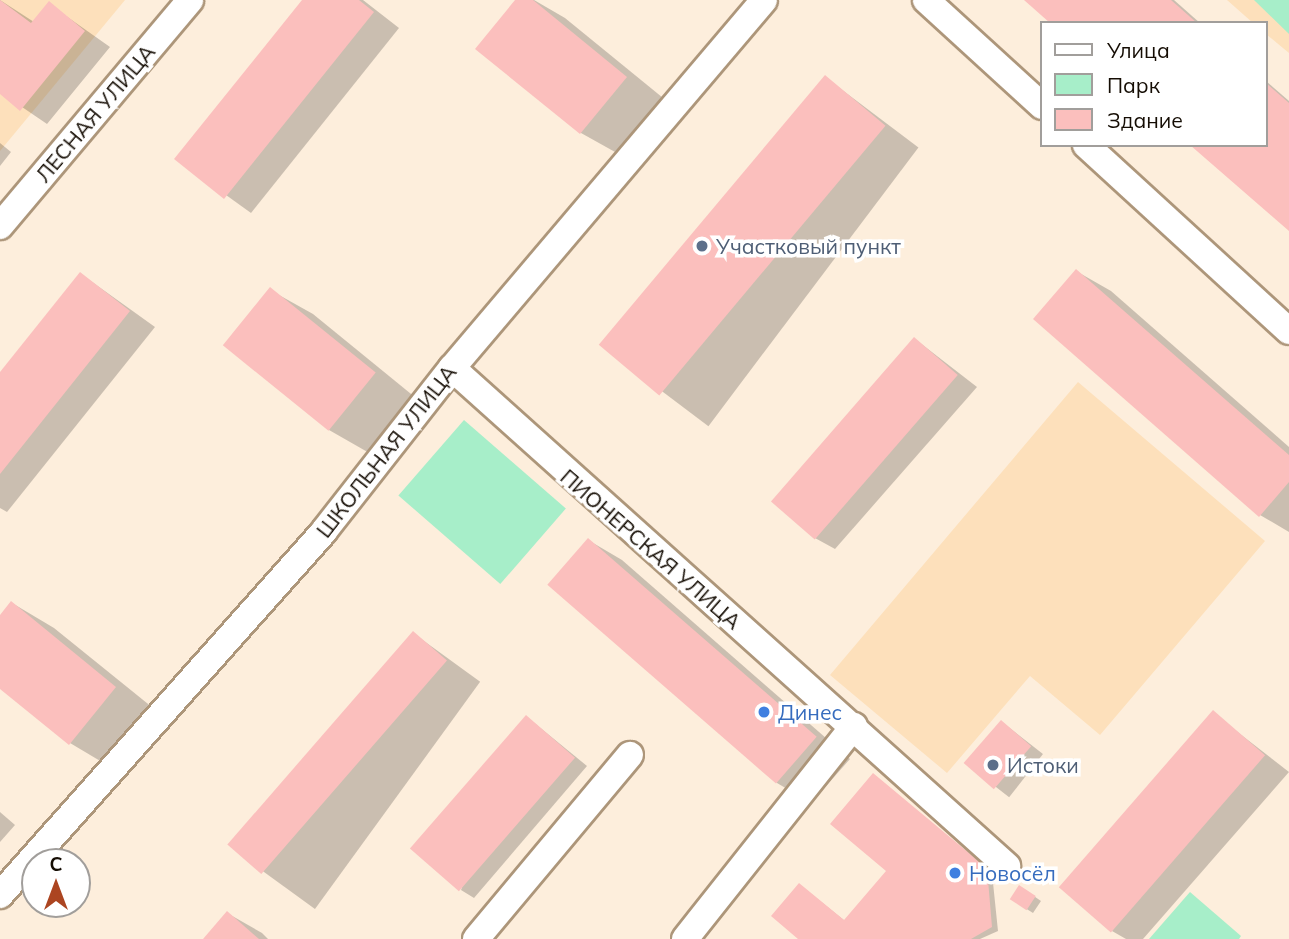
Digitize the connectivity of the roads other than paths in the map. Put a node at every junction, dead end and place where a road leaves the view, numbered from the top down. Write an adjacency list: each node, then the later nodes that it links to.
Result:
1 (190, 0): 6 (street, ЛЕСНАЯ УЛИЦА)
2 (764, 0): 8 (street, ШКОЛЬНАЯ УЛИЦА)
3 (926, 0): 4 (street)
4 (1040, 104)
5 (1088, 147): 7 (street)
6 (0, 226)
7 (1289, 331)
8 (452, 368): 9 (street, ПИОНЕРСКАЯ УЛИЦА); 12 (street, ШКОЛЬНАЯ УЛИЦА)
9 (854, 726): 11 (street, ПИОНЕРСКАЯ УЛИЦА); 14 (street)
10 (629, 755): 13 (street)
11 (1007, 866)
12 (0, 895)
13 (476, 939)
14 (685, 939)

